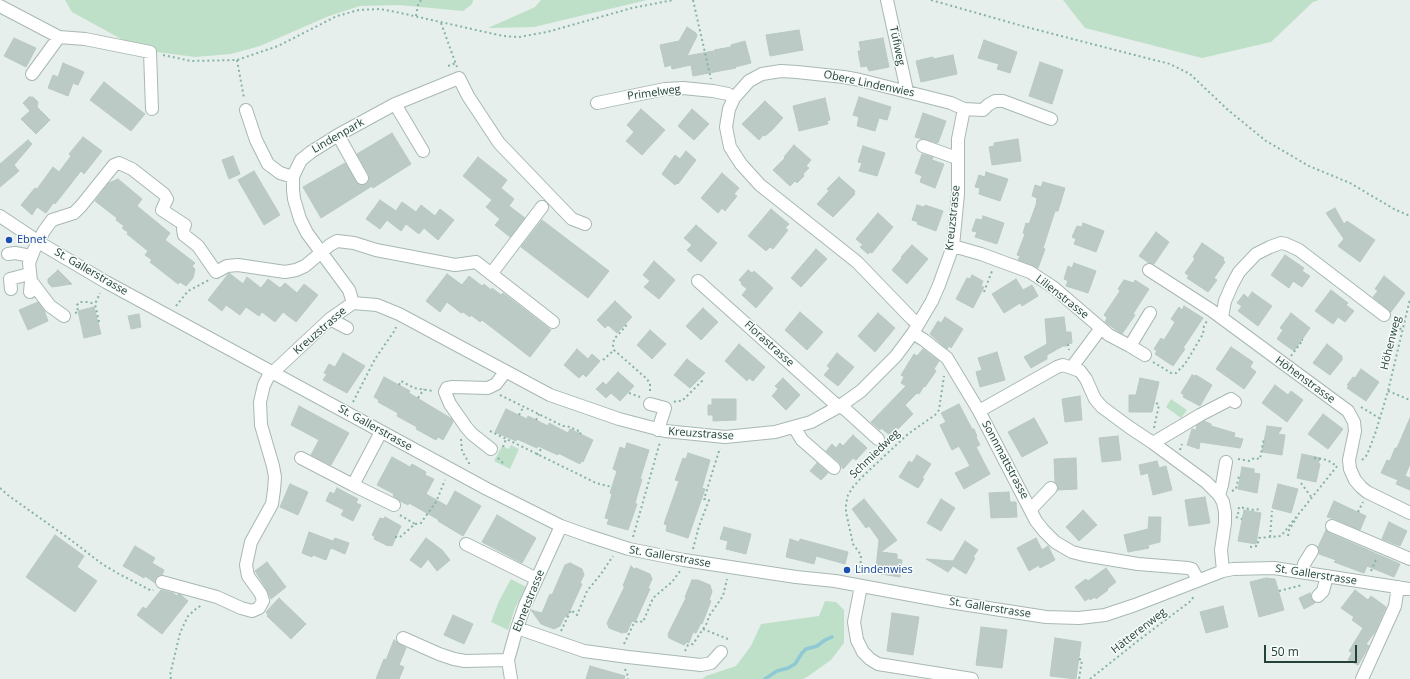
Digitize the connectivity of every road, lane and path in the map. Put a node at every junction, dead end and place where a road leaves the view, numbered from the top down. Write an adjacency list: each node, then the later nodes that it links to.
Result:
1 (421, 0): 7 (path)
2 (673, 0): 8 (path)
3 (693, 0): 14 (path)
4 (887, 0): 15 (street, Tüfiweg)
5 (931, 0): 31 (path)
6 (0, 6): 9 (street)
7 (416, 16): 8 (path); 11 (path)
8 (441, 23): 12 (path)
9 (60, 37): 10 (street); 13 (street)
10 (150, 52): 11 (path); 19 (street)
11 (237, 60): 21 (path)
12 (448, 66)
13 (32, 74)
14 (713, 91): 16 (street, Primelweg); 17 (street, Primelweg)
15 (907, 91): 16 (street, Obere Lindenwies); 20 (street, Obere Lindenwies)
16 (734, 98): 62 (street, Obere Lindenwies)
17 (597, 103)
18 (395, 104): 23 (street, Lindenpark); 25 (street); 32 (street, Lindenpark)
19 (152, 109)
20 (964, 109): 22 (street, Obere Lindenwies); 26 (street, Kreuzstrasse)
21 (246, 110): 27 (street)
22 (1051, 119)
23 (338, 136): 27 (street, Lindenpark); 28 (street)
24 (923, 146): 26 (street)
25 (423, 151)
26 (957, 158): 34 (street, Kreuzstrasse)
27 (293, 177): 35 (street, Lindenpark)
28 (362, 178)
29 (542, 207): 40 (street)
30 (0, 216): 33 (street, St. Gallerstrasse)
31 (1410, 216)
32 (585, 224)
33 (38, 242): 35 (street); 37 (street); 75 (street, St. Gallerstrasse)
34 (953, 246): 38 (street, Lilienstrasse); 62 (street, Kreuzstrasse)
35 (321, 253): 40 (street); 48 (street, Lindenpark)
36 (8, 254): 37 (street)
37 (31, 256): 42 (street)
38 (995, 258): 45 (path); 63 (street, Lilienstrasse)
39 (1149, 270): 55 (street, Höhenstrasse)
40 (491, 274): 58 (street)
41 (698, 281): 91 (street, Florastrasse)
42 (30, 282): 44 (street); 54 (street)
43 (199, 286): 50 (path)
44 (10, 289)
45 (984, 292)
46 (98, 298): 49 (path)
47 (1410, 299): 80 (path, Höhenweg)
48 (353, 303): 56 (street, Kreuzstrasse); 66 (street, Kreuzstrasse)
49 (95, 304): 51 (path); 57 (path)
50 (176, 306)
51 (78, 312)
52 (1150, 313): 67 (street)
53 (1384, 315): 55 (street)
54 (64, 316)
55 (1222, 317): 137 (street, Höhenstrasse)
56 (330, 319): 61 (street); 75 (street, Kreuzstrasse)
57 (99, 322)
58 (553, 322)
59 (396, 324): 89 (path)
60 (625, 325): 69 (path)
61 (347, 328)
62 (915, 328): 71 (street, Obere Lindenwies); 91 (street, Kreuzstrasse)
63 (1101, 328): 67 (street, Lilienstrasse); 74 (street)
64 (1203, 334): 70 (path)
65 (1302, 340): 73 (path)
66 (451, 342): 68 (street); 76 (street, Kreuzstrasse)
67 (1130, 346): 70 (street, Lilienstrasse)
68 (437, 347)
69 (614, 350): 72 (path); 85 (path)
70 (1145, 355)
71 (947, 358): 94 (street); 159 (path, Schmiedweg)
72 (603, 360)
73 (1288, 360)
74 (1072, 367): 94 (street, Sonnmattstrasse); 111 (street)
75 (273, 372): 106 (street, St. Gallerstrasse); 172 (street, Kreuzstrasse)
76 (505, 372): 81 (street); 105 (street, Kreuzstrasse)
77 (700, 379): 93 (path)
78 (399, 385): 79 (path)
79 (424, 389): 81 (path); 84 (path)
80 (1388, 391): 86 (path); 97 (path, Höhenweg)
81 (445, 392): 100 (street)
82 (629, 393): 85 (path)
83 (499, 394): 90 (path)
84 (418, 398)
85 (646, 400): 93 (street)
86 (1410, 400)
87 (1154, 402): 103 (path)
88 (1235, 402): 111 (street)
89 (352, 405)
90 (524, 406): 95 (path); 96 (path)
91 (840, 406): 101 (street, Kreuzstrasse); 110 (street, Florastrasse)
92 (1360, 407): 97 (path)
93 (665, 408): 105 (street)
94 (979, 411): 135 (street, Sonnmattstrasse)
95 (539, 414): 98 (path); 99 (path)
96 (519, 415)
97 (1379, 418): 118 (path, Höhenweg)
98 (536, 420)
99 (560, 424): 102 (path); 107 (path)
100 (466, 427): 112 (street); 122 (path)
101 (794, 427): 108 (street, Kreuzstrasse); 121 (street)
102 (558, 428)
103 (1147, 428)
104 (489, 431): 114 (path)
105 (662, 431): 108 (street, Kreuzstrasse); 148 (path)
106 (381, 432): 126 (street); 143 (street, St. Gallerstrasse)
107 (580, 434)
108 (725, 437): 153 (path)
109 (1264, 438): 117 (path)
110 (878, 439)
111 (1153, 444): 131 (street)
112 (491, 449)
113 (541, 449): 114 (path)
114 (537, 455): 127 (path)
115 (301, 458): 126 (street)
116 (1314, 458): 119 (path)
117 (1226, 462): 131 (street)
118 (1359, 464)
119 (1337, 466): 120 (path); 133 (path)
120 (1344, 467)
121 (834, 468)
122 (469, 470)
123 (1239, 476): 130 (path)
124 (447, 477): 142 (path)
125 (1301, 483): 133 (path)
126 (353, 485): 134 (street)
127 (612, 487)
128 (0, 488): 165 (path)
129 (1051, 488): 135 (street)
130 (1236, 489)
131 (1219, 495): 157 (street)
132 (1365, 497): 139 (path)
133 (1312, 498): 140 (path)
134 (394, 505): 142 (path)
135 (1031, 509): 164 (street, Sonnmattstrasse)
136 (1261, 509): 141 (path)
137 (1409, 509)
138 (1272, 511): 147 (path)
139 (1358, 512)
140 (1299, 514): 146 (path); 147 (path)
141 (1237, 518)
142 (415, 524): 145 (path)
143 (561, 526): 163 (street, Ebnetstrasse); 167 (street, St. Gallerstrasse)
144 (1332, 526): 151 (street)
145 (395, 536)
146 (1288, 536)
147 (1270, 537): 150 (path)
148 (632, 540)
149 (466, 544): 163 (street)
150 (1250, 547)
151 (1382, 547): 155 (street); 160 (path)
152 (1312, 551): 158 (street)
153 (692, 552)
154 (613, 554): 177 (path)
155 (1410, 559)
156 (682, 568): 179 (path)
157 (1223, 571): 158 (street, St. Gallerstrasse); 164 (street, St. Gallerstrasse)
158 (1303, 572): 162 (street, St. Gallerstrasse)
159 (860, 573)
160 (1370, 575)
161 (728, 576): 174 (path)
162 (1327, 576): 168 (street, St. Gallerstrasse); 171 (street)
163 (537, 579): 173 (street, Ebnetstrasse)
164 (1198, 580): 167 (street, St. Gallerstrasse)
165 (162, 582): 172 (street)
166 (1302, 585): 169 (path)
167 (860, 586): 185 (street)
168 (1404, 588): 188 (street)
169 (1279, 591)
170 (1195, 593): 187 (path, Hätterenweg)
171 (1318, 596)
172 (217, 597): 183 (path)
173 (517, 628): 177 (street); 181 (street, Ebnetstrasse)
174 (703, 629): 176 (path); 182 (path)
175 (403, 638): 181 (street)
176 (728, 639)
177 (556, 641): 179 (street)
178 (721, 652): 182 (street)
179 (618, 656): 182 (street)
180 (1079, 659): 186 (path)
181 (508, 660): 184 (street, Ebnetstrasse)
182 (678, 662)
183 (171, 679)
184 (512, 679)
185 (972, 679)
186 (1079, 679)
187 (1090, 679)
188 (1362, 679)

